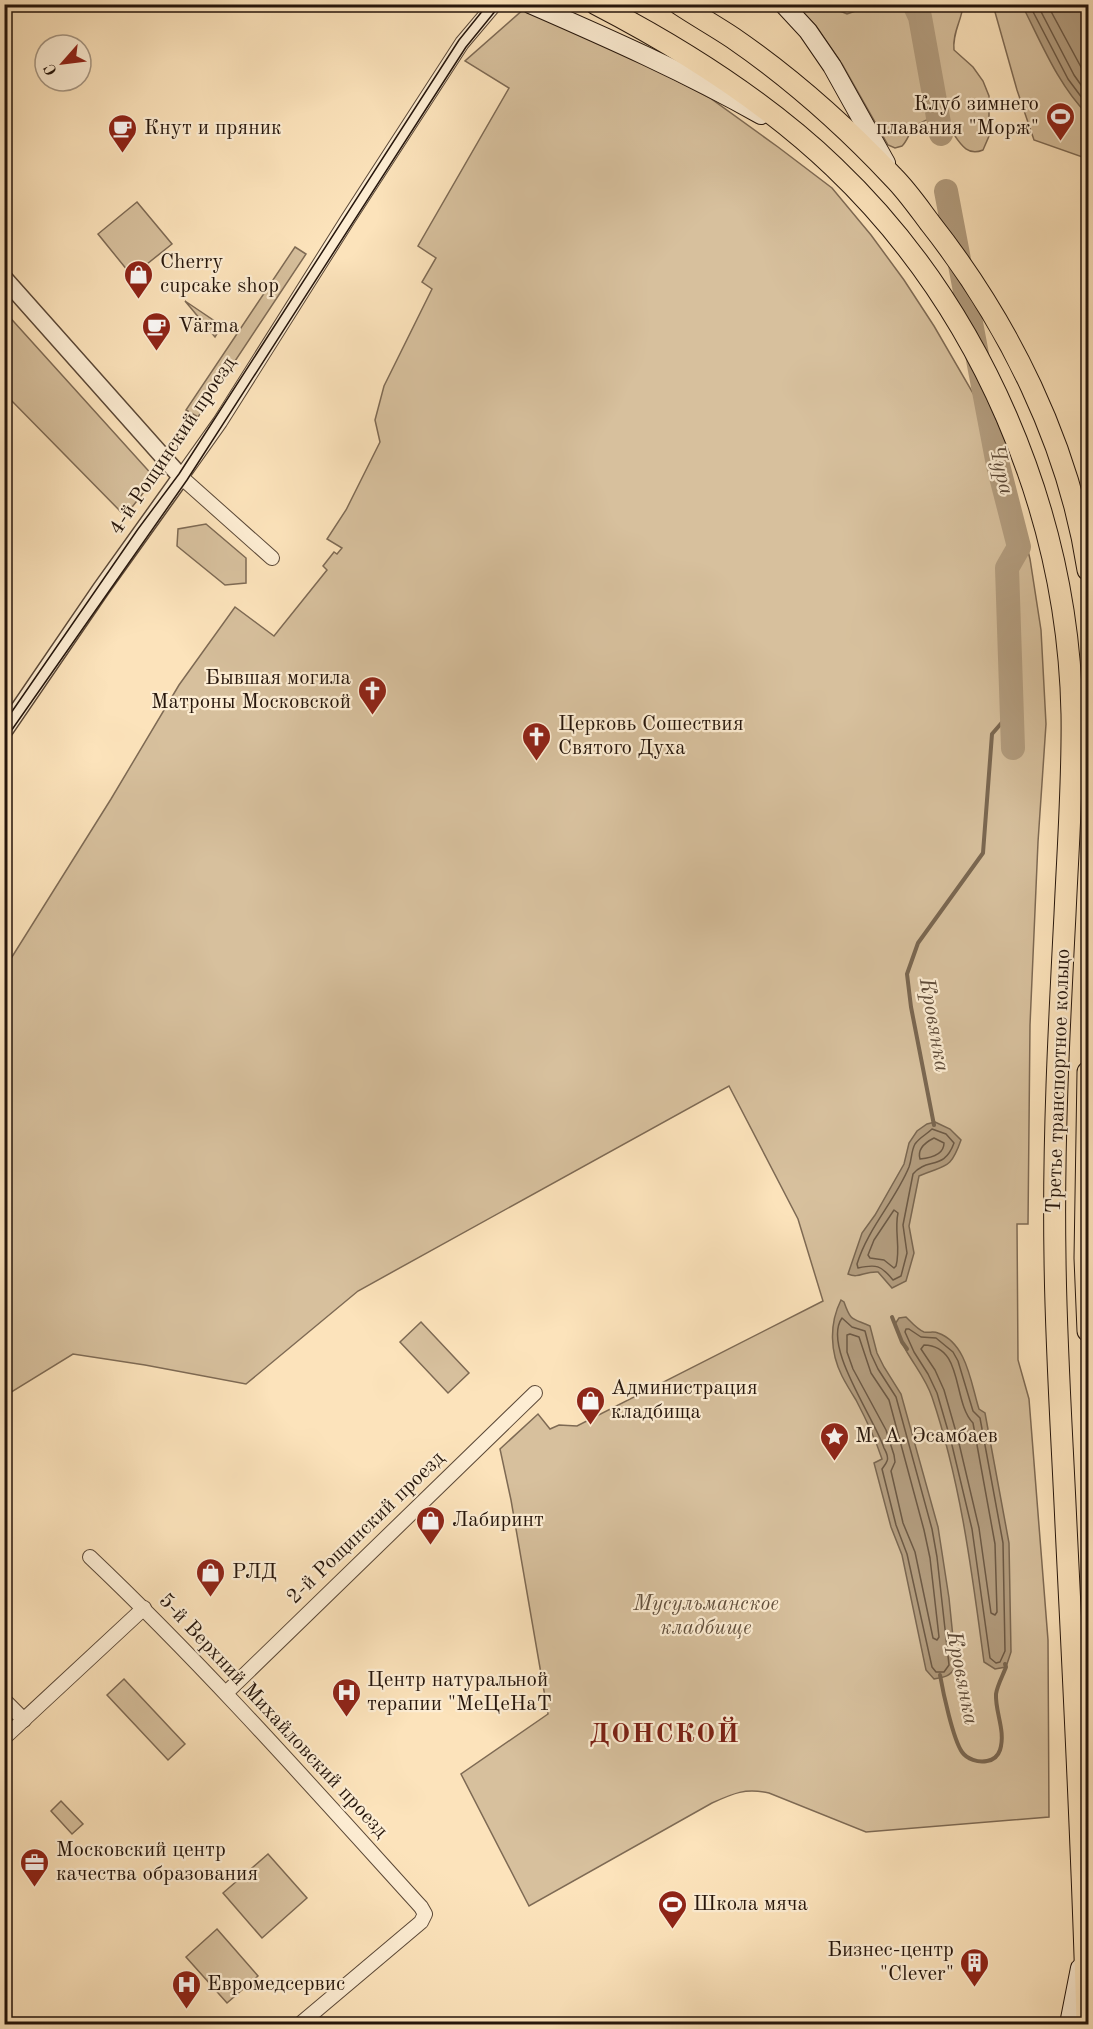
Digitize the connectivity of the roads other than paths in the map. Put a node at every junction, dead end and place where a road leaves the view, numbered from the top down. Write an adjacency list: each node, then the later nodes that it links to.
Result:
1 (495, 4): 9 (street, 4-й Рощинский проезд)
2 (530, 4): 6 (main road)
3 (679, 4): 7 (main road)
4 (783, 4): 7 (main road)
5 (604, 9): 6 (main road, Третье транспортное кольцо)
6 (803, 139): 22 (main road, Третье транспортное кольцо)
7 (898, 182): 11 (main road)
8 (4, 278): 9 (street)
9 (181, 477): 10 (street); 12 (street, 4-й Рощинский проезд)
10 (272, 558)
11 (1087, 560)
12 (4, 731)
13 (1089, 1072): 14 (main road, Третье транспортное кольцо)
14 (1089, 1331)
15 (536, 1393): 18 (street, 2-й Рощинский проезд)
16 (90, 1557): 17 (street, 5-й Верхний Михайловский проезд)
17 (144, 1608): 18 (street, 5-й Верхний Михайловский проезд); 20 (street)
18 (226, 1693): 23 (street, 5-й Верхний Михайловский проезд)
19 (4, 1700): 20 (street)
20 (24, 1720): 21 (street)
21 (4, 1738)
22 (1085, 1940): 24 (main road); 25 (main road, Третье транспортное кольцо)
23 (300, 2025)
24 (1070, 2025)
25 (1088, 2025)

